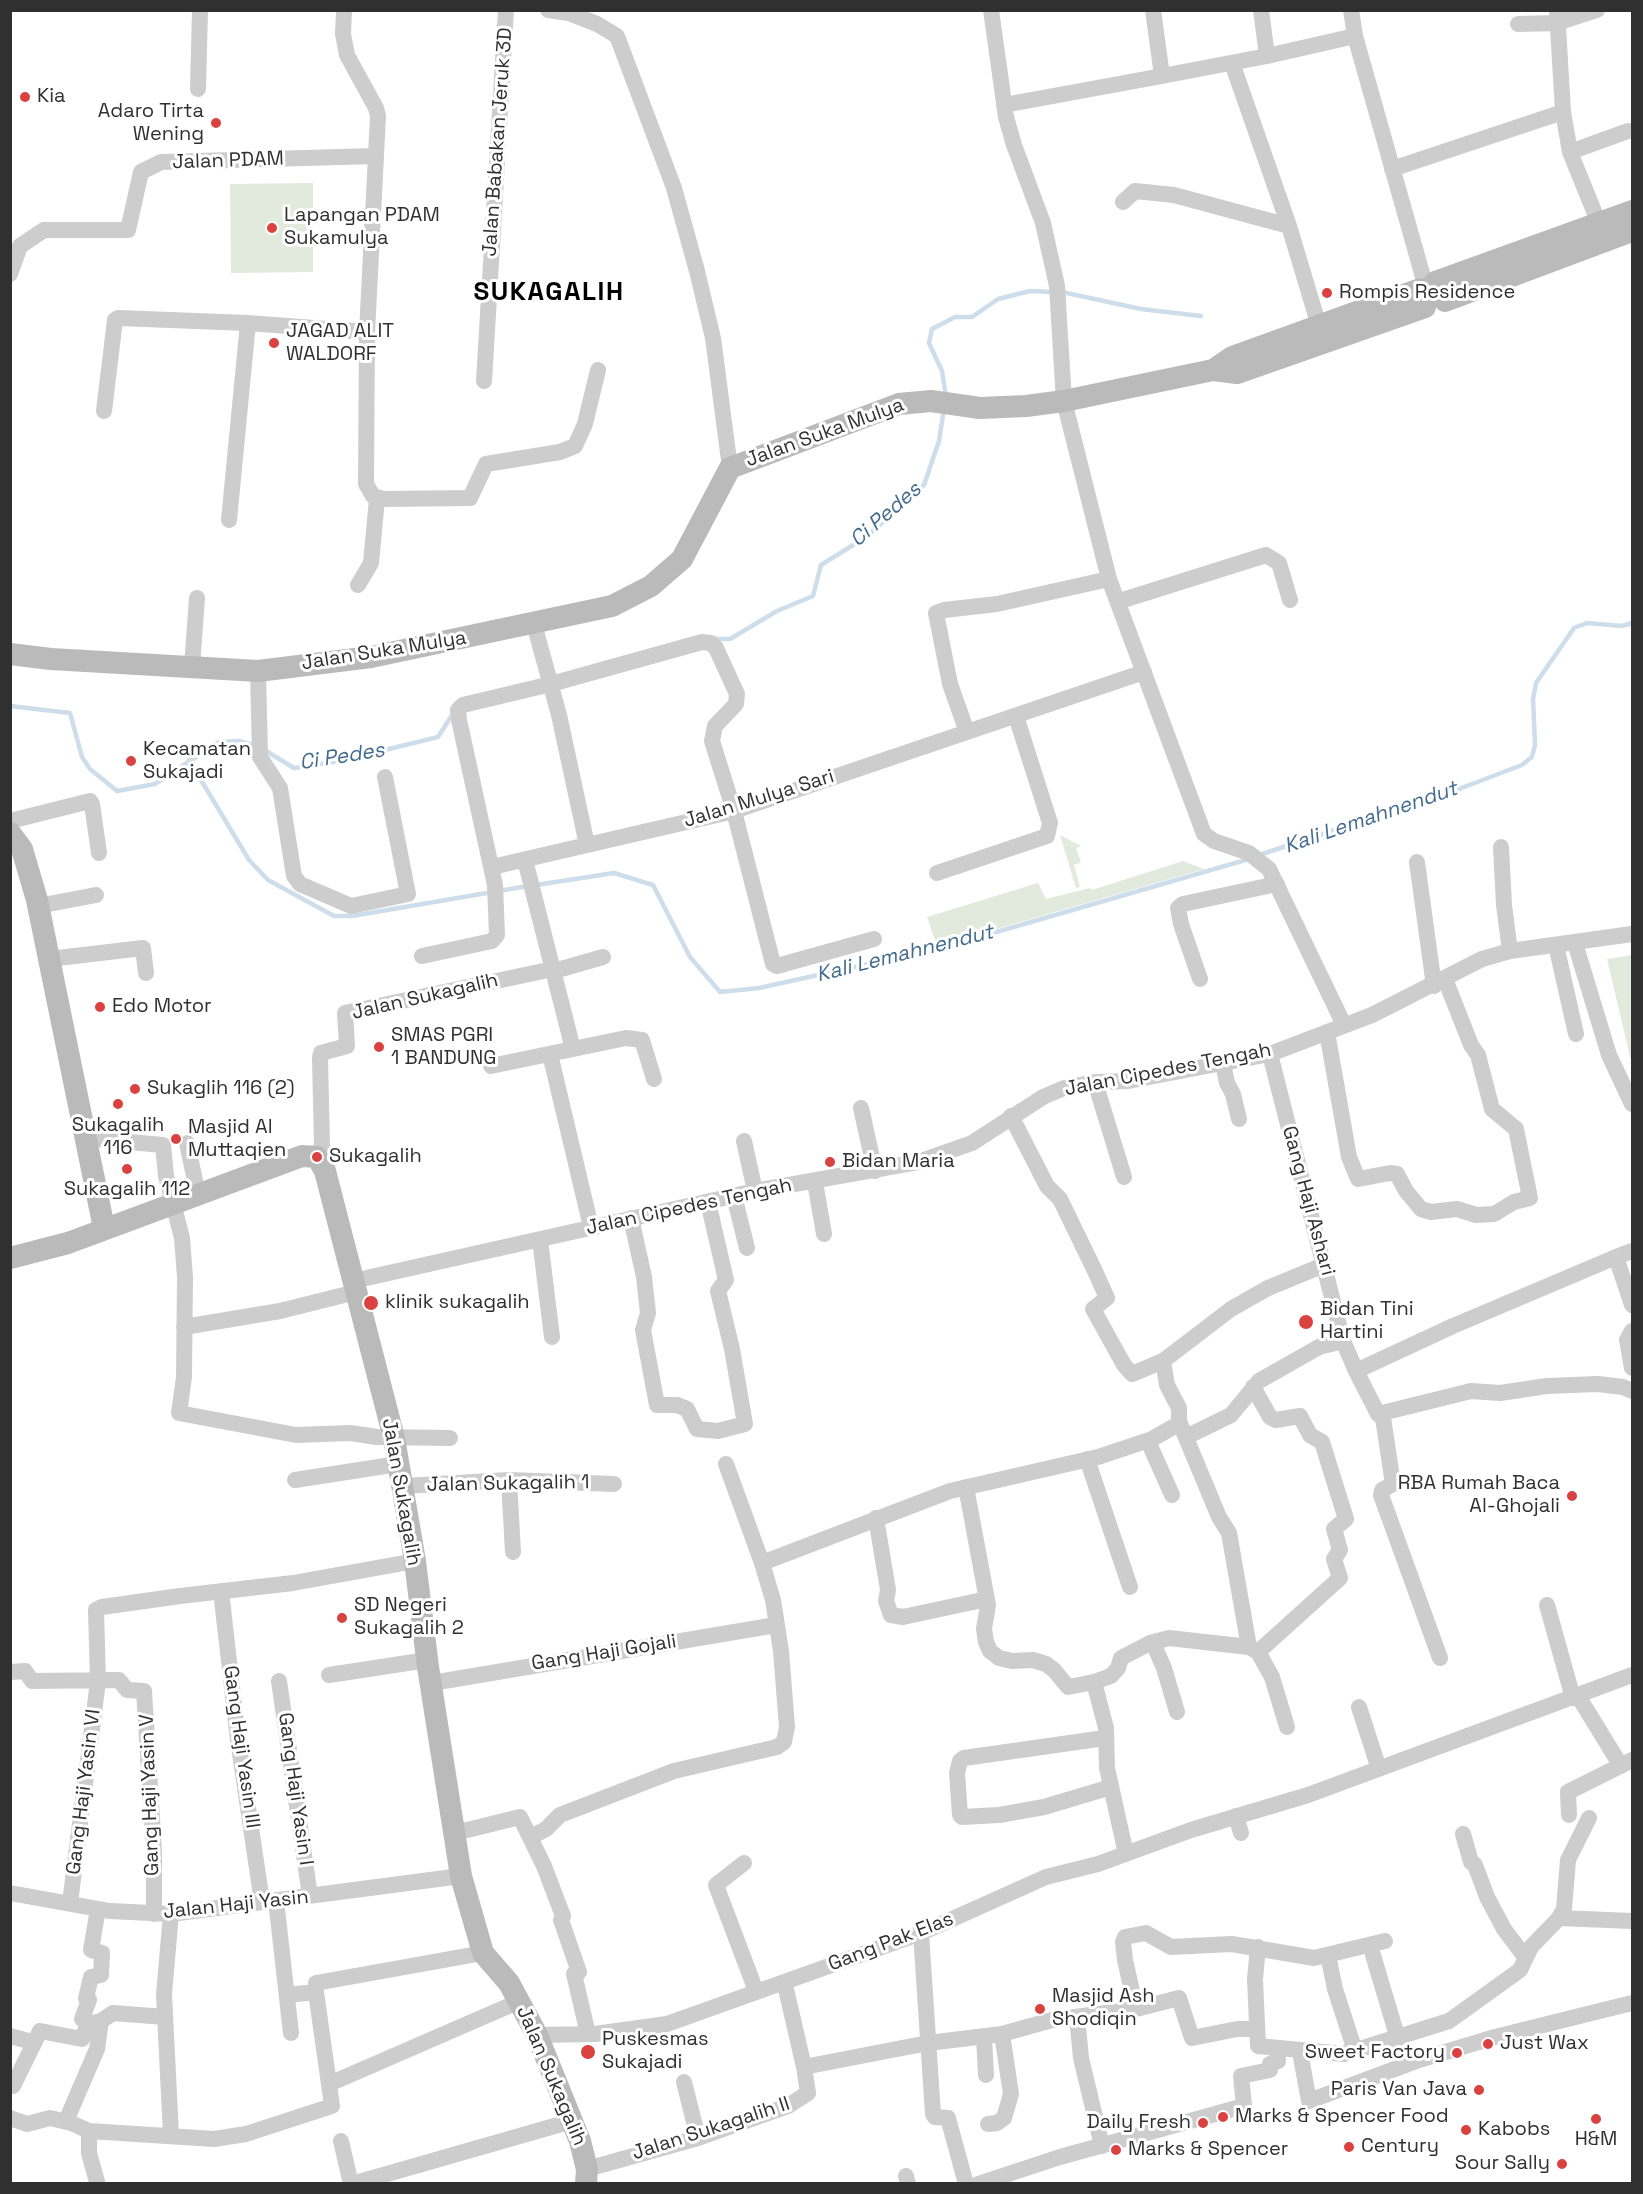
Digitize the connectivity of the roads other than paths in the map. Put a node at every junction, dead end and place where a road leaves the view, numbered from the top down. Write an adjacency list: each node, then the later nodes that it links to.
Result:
1 (200, 10): 17 (street)
2 (344, 10): 22 (street)
3 (506, 10): 35 (street, Jalan Babakan Jeruk 3D)
4 (548, 10): 11 (street)
5 (990, 10): 18 (street)
6 (1153, 10): 16 (street)
7 (1261, 10): 14 (street)
8 (1351, 10): 13 (street)
9 (1597, 10): 10 (street)
10 (1557, 16): 12 (street); 19 (street)
11 (596, 17): 38 (street)
12 (1518, 24)
13 (1355, 36): 14 (street); 23 (street)
14 (1267, 56): 15 (street)
15 (1232, 63): 16 (street); 26 (street)
16 (1162, 76): 18 (street)
17 (198, 89)
18 (1004, 105): 36 (street)
19 (1563, 112): 21 (street); 23 (street)
20 (1628, 131): 21 (street)
21 (1570, 152): 27 (street)
22 (376, 156): 29 (street, Jalan PDAM); 32 (street)
23 (1392, 169): 30 (street)
24 (1123, 202): 26 (street)
25 (1632, 211): 27 (street, Jalan Suka Mulya)
26 (1289, 226): 33 (street)
27 (1602, 231): 28 (street, Jalan Suka Mulya); 30 (street, Jalan Suka Mulya)
28 (1632, 231)
29 (10, 274)
30 (1430, 293): 33 (street, Jalan Suka Mulya)
31 (248, 323): 32 (street); 37 (street); 40 (street)
32 (367, 332): 39 (street)
33 (1321, 335): 36 (street, Jalan Suka Mulya)
34 (598, 370): 39 (street)
35 (484, 381)
36 (1064, 401): 38 (street, Jalan Suka Mulya); 41 (street)
37 (104, 411)
38 (730, 468): 46 (street, Jalan Suka Mulya)
39 (377, 499): 42 (street)
40 (229, 520)
41 (1109, 579): 45 (street); 53 (street)
42 (358, 585)
43 (197, 598): 48 (street)
44 (1290, 600): 45 (street)
45 (1120, 601): 50 (street)
46 (534, 624): 49 (street, Jalan Suka Mulya); 51 (street)
47 (10, 654): 48 (street, Jalan Suka Mulya)
48 (192, 667): 49 (street, Jalan Suka Mulya)
49 (258, 671): 54 (street)
50 (1144, 672): 52 (street, Jalan Mulya Sari); 65 (street)
51 (551, 684): 55 (street); 58 (street); 62 (street)
52 (1016, 716): 53 (street, Jalan Mulya Sari); 64 (street)
53 (967, 732): 55 (street, Jalan Mulya Sari)
54 (386, 777)
55 (734, 811): 58 (street, Jalan Mulya Sari); 69 (street)
56 (10, 821): 60 (street)
57 (10, 833): 67 (street)
58 (587, 845): 63 (street, Jalan Mulya Sari)
59 (1501, 847): 72 (street)
60 (99, 853)
61 (1417, 862): 79 (street)
62 (492, 867): 63 (street, Jalan Mulya Sari); 73 (street)
63 (527, 868): 76 (street)
64 (937, 873)
65 (1277, 884): 78 (street); 80 (street)
66 (96, 895): 67 (street)
67 (38, 906): 75 (street)
68 (1632, 934): 70 (street, Jalan Cipedes Tengah)
69 (874, 939)
70 (1575, 943): 71 (street, Jalan Cipedes Tengah); 90 (street)
71 (1556, 945): 72 (street, Jalan Cipedes Tengah); 82 (street)
72 (1510, 951): 79 (street, Jalan Cipedes Tengah)
73 (422, 956)
74 (603, 957): 76 (street)
75 (49, 959): 77 (street); 94 (street)
76 (553, 970): 83 (street); 97 (street, Jalan Sukagalih)
77 (146, 974)
78 (1200, 979)
79 (1439, 982): 80 (street, Jalan Cipedes Tengah); 81 (street)
80 (1344, 1025): 81 (street, Jalan Cipedes Tengah)
81 (1327, 1032): 84 (street, Jalan Cipedes Tengah)
82 (1576, 1034)
83 (573, 1049): 85 (street); 88 (street)
84 (1270, 1053): 86 (street, Jalan Cipedes Tengah); 115 (street, Gang Haji Ashari)
85 (550, 1054): 87 (street); 107 (street)
86 (1223, 1063): 89 (street, Jalan Cipedes Tengah); 93 (street)
87 (491, 1066)
88 (654, 1080)
89 (1095, 1082): 92 (street, Jalan Cipedes Tengah); 99 (street)
90 (1632, 1104)
91 (861, 1108): 98 (street)
92 (1011, 1116): 98 (street, Jalan Cipedes Tengah); 122 (street)
93 (1239, 1119)
94 (85, 1138): 105 (street); 108 (street)
95 (744, 1141): 101 (street)
96 (187, 1143): 102 (street)
97 (317, 1157): 102 (street); 116 (street, Jalan Sukagalih)
98 (875, 1171): 100 (street, Jalan Cipedes Tengah)
99 (1124, 1177)
100 (815, 1182): 101 (street, Jalan Cipedes Tengah); 109 (street)
101 (754, 1191): 103 (street, Jalan Cipedes Tengah)
102 (198, 1195): 105 (street)
103 (734, 1196): 104 (street, Jalan Cipedes Tengah); 111 (street)
104 (708, 1202): 106 (street, Jalan Cipedes Tengah); 106 (street)
105 (174, 1204): 108 (street); 118 (street)
106 (631, 1218): 107 (street, Jalan Cipedes Tengah)
107 (591, 1227): 110 (street, Jalan Cipedes Tengah)
108 (105, 1228): 114 (street)
109 (824, 1234)
110 (540, 1240): 116 (street, Jalan Cipedes Tengah); 120 (street)
111 (747, 1248)
112 (1632, 1251): 113 (street)
113 (1616, 1257): 117 (street); 124 (street)
114 (10, 1258)
115 (1324, 1265): 121 (street, Gang Haji Ashari); 122 (street)
116 (354, 1286): 118 (street, Jalan Cipedes Tengah); 129 (street, Jalan Sukagalih)
117 (1632, 1305)
118 (184, 1327): 129 (street)
119 (1632, 1331): 123 (street)
120 (552, 1338)
121 (1343, 1341): 124 (street, Gang Haji Ashari); 125 (street)
122 (1163, 1361): 128 (street)
123 (1632, 1368)
124 (1356, 1371): 127 (street, Gang Haji Ashari)
125 (1253, 1387): 128 (street); 150 (street)
126 (1632, 1391): 127 (street)
127 (1378, 1414): 151 (street, Gang Haji Ashari)
128 (1183, 1430): 131 (street); 150 (street)
129 (394, 1438): 130 (street); 134 (street, Jalan Sukagalih)
130 (450, 1438)
131 (1148, 1441): 132 (street); 139 (street)
132 (1087, 1459): 138 (street); 144 (street)
133 (726, 1464): 143 (street)
134 (400, 1475): 135 (street, Jalan Sukagalih 1); 136 (street, Jalan Sukagalih 1); 142 (street, Jalan Sukagalih)
135 (295, 1480)
136 (509, 1480): 137 (street, Jalan Sukagalih 1); 141 (street)
137 (614, 1484)
138 (966, 1487): 140 (street); 146 (street)
139 (1172, 1495)
140 (876, 1518): 143 (street); 146 (street)
141 (513, 1552)
142 (415, 1561): 145 (street); 152 (street, Jalan Sukagalih)
143 (762, 1563): 148 (street)
144 (1130, 1587)
145 (222, 1591): 156 (street, Gang Haji Yasin VI); 180 (street, Gang Haji Yasin III)
146 (987, 1599): 158 (street)
147 (1547, 1605): 160 (street)
148 (777, 1625): 159 (street, Gang Haji Gojali); 174 (street)
149 (1153, 1643): 150 (street); 158 (street); 162 (street)
150 (1254, 1650): 163 (street)
151 (1440, 1658)
152 (427, 1660): 154 (street); 159 (street, Jalan Sukagalih)
153 (10, 1672): 156 (street)
154 (329, 1676)
155 (1632, 1676): 160 (street, Gang Pak Elas)
156 (98, 1681): 181 (street, Gang Haji Yasin VI); 183 (street, Gang Haji Yasin V)
157 (279, 1681): 179 (street, Gang Haji Yasin I)
158 (1094, 1682): 164 (street)
159 (432, 1683): 171 (street, Jalan Sukagalih)
160 (1576, 1697): 165 (street); 166 (street, Gang Pak Elas)
161 (1359, 1707): 166 (street)
162 (1177, 1712)
163 (1287, 1727)
164 (1105, 1738): 167 (street); 167 (street)
165 (1627, 1763): 168 (street)
166 (1379, 1769): 169 (street, Gang Pak Elas)
167 (1111, 1787): 175 (street)
168 (1569, 1815)
169 (1236, 1816): 172 (street); 175 (street, Gang Pak Elas)
170 (1589, 1818): 185 (street)
171 (454, 1833): 174 (street); 177 (street, Jalan Sukagalih)
172 (1241, 1833)
173 (1463, 1834): 193 (street)
174 (531, 1836): 206 (street)
175 (1126, 1854): 187 (street, Gang Pak Elas)
176 (744, 1863): 195 (street)
177 (461, 1876): 179 (street, Jalan Haji Yasin); 190 (street, Jalan Sukagalih)
178 (10, 1893): 181 (street, Jalan Haji Yasin)
179 (310, 1896): 180 (street, Jalan Haji Yasin)
180 (269, 1901): 184 (street, Jalan Haji Yasin); 197 (street, Gang Haji Yasin III)
181 (70, 1903): 182 (street, Jalan Haji Yasin)
182 (98, 1909): 183 (street, Jalan Haji Yasin); 203 (street)
183 (154, 1914): 184 (street, Jalan Haji Yasin)
184 (171, 1914): 201 (street)
185 (1559, 1918): 186 (street); 193 (street)
186 (1632, 1921)
187 (921, 1933): 195 (street, Gang Pak Elas); 213 (street)
188 (1385, 1941): 191 (street)
189 (1258, 1947): 191 (street); 200 (street); 204 (street)
190 (483, 1953): 196 (street); 198 (street, Jalan Sukagalih)
191 (1328, 1955): 215 (street)
192 (1373, 1955): 211 (street)
193 (1525, 1957): 211 (street)
194 (786, 1989): 217 (street)
195 (756, 1991): 206 (street, Gang Pak Elas)
196 (316, 1992): 197 (street); 220 (street)
197 (287, 1995): 205 (street, Gang Haji Yasin III)
198 (520, 2001): 208 (street, Jalan Sukagalih); 220 (street)
199 (1632, 2002): 216 (street)
200 (1136, 2009): 202 (street); 204 (street)
201 (165, 2017): 203 (street); 227 (street)
202 (1077, 2017): 207 (street); 230 (street)
203 (94, 2022): 212 (street); 223 (street)
204 (1257, 2029): 214 (street)
205 (291, 2033)
206 (588, 2034): 208 (street, Gang Pak Elas)
207 (1002, 2034): 210 (street); 225 (street)
208 (537, 2035): 224 (street, Jalan Sukagalih)
209 (10, 2036): 212 (street)
210 (984, 2037): 213 (street); 218 (street)
211 (1398, 2038): 215 (street)
212 (32, 2042): 221 (street)
213 (928, 2043): 217 (street); 236 (street)
214 (1277, 2049): 216 (street); 230 (street)
215 (1355, 2051): 216 (street)
216 (1300, 2052)
217 (804, 2067): 228 (street, Jalan Sukagalih II)
218 (986, 2075)
219 (684, 2082): 228 (street)
220 (329, 2084): 227 (street)
221 (13, 2086)
222 (10, 2118): 223 (street)
223 (66, 2121): 226 (street)
224 (572, 2121): 231 (street, Jalan Sukagalih); 235 (street)
225 (988, 2124)
226 (89, 2132): 227 (street); 232 (street)
227 (171, 2135)
228 (698, 2138): 231 (street, Jalan Sukagalih II)
229 (341, 2141): 235 (street)
230 (1102, 2146): 237 (street)
231 (586, 2176)
232 (97, 2182)
233 (339, 2184): 234 (street)
234 (345, 2184)
235 (351, 2184)
236 (966, 2184)
237 (978, 2184)

